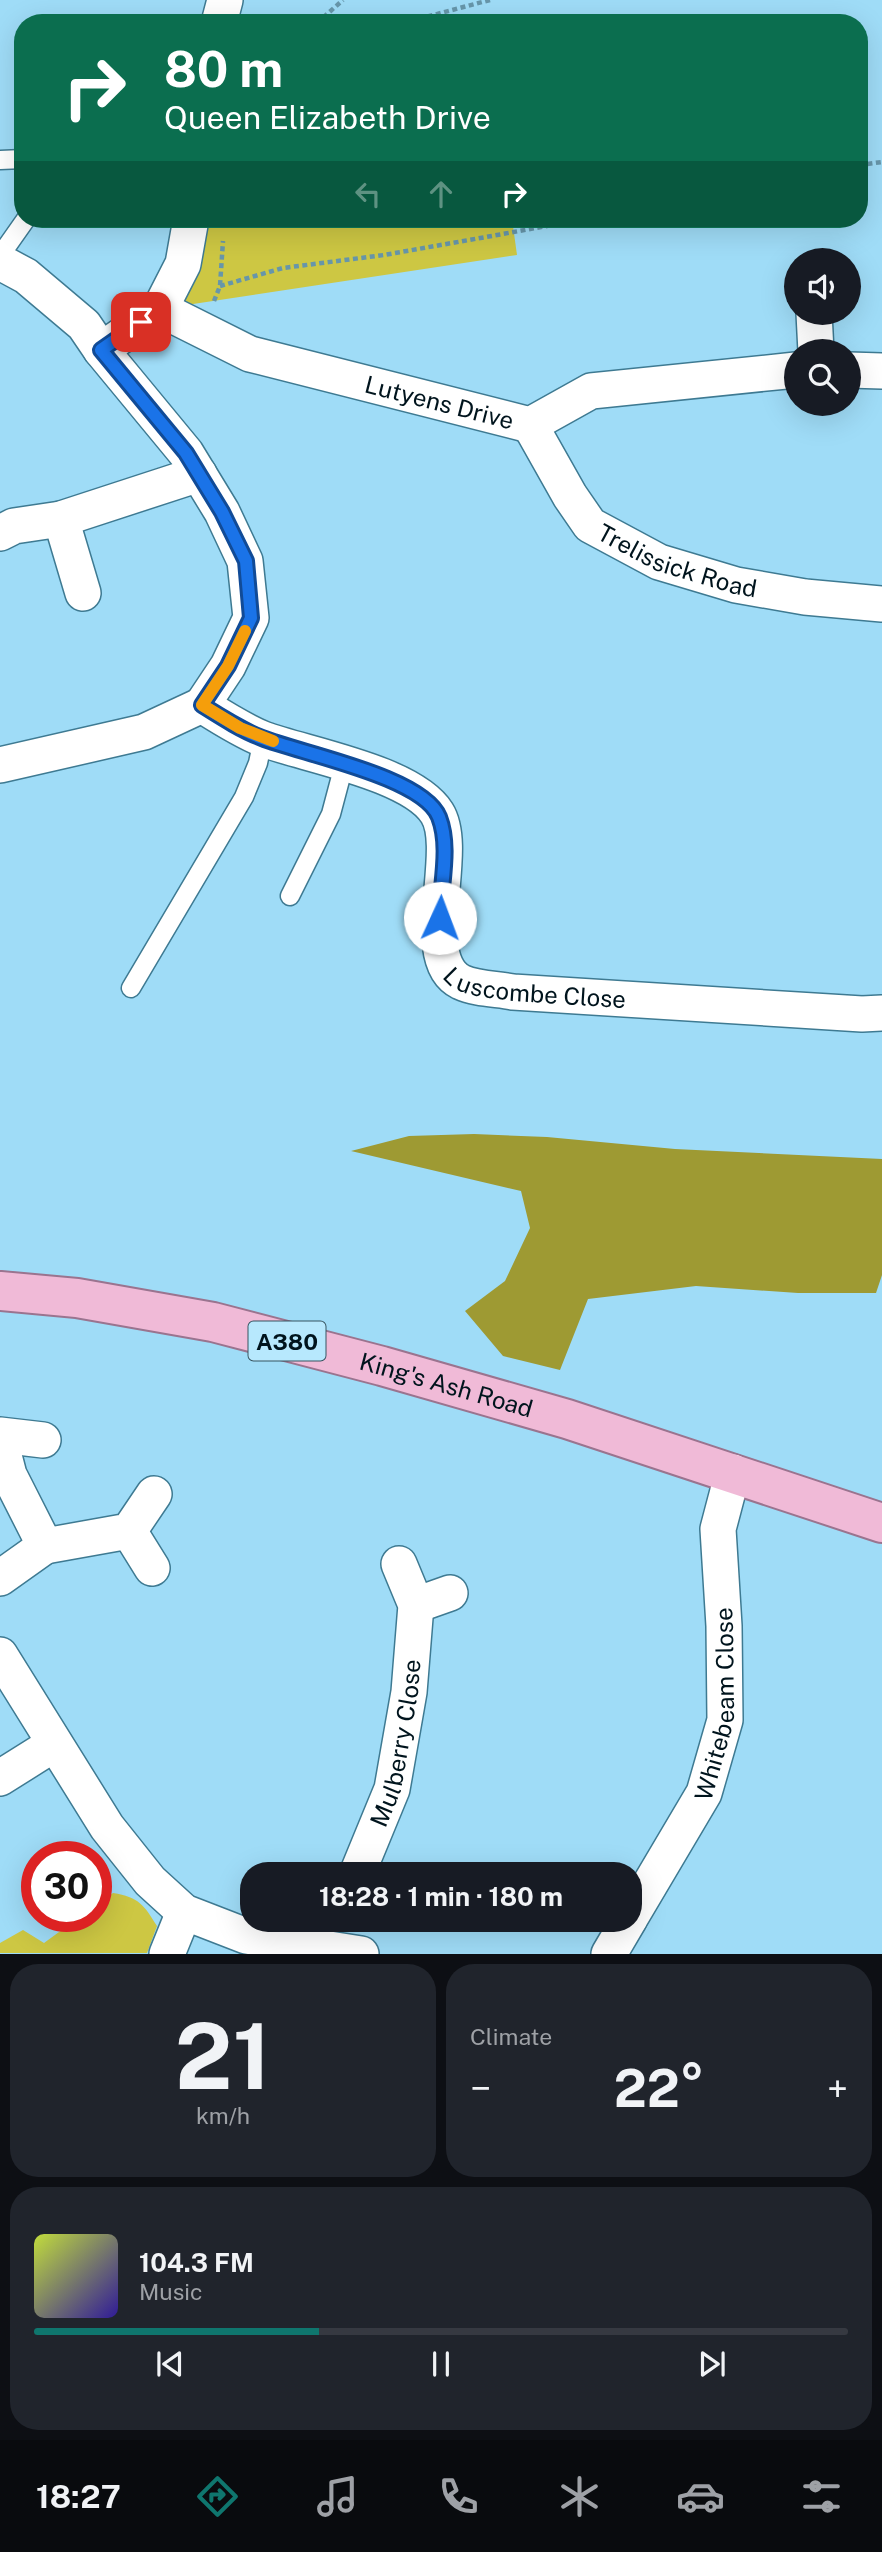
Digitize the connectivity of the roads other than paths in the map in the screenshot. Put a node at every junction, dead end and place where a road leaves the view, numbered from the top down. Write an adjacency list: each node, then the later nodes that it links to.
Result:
1 (20, 228): 3 (lane)
2 (189, 228): 5 (street)
3 (0, 256)
4 (0, 262): 6 (street)
5 (160, 309): 6 (street); 10 (street, Lutyens Drive)
6 (101, 350): 11 (street)
7 (861, 370): 9 (street)
8 (784, 371): 10 (street, Lutyens Drive)
9 (882, 371)
10 (530, 425): 15 (street, Trelissick Road)
11 (199, 474): 12 (street); 16 (street)
12 (61, 519): 13 (street); 14 (street)
13 (0, 533)
14 (83, 593)
15 (882, 604)
16 (202, 705): 17 (street, Luscombe Close); 18 (street)
17 (263, 739): 19 (street, Luscombe Close); 21 (lane)
18 (0, 765)
19 (344, 765): 20 (lane); 22 (street, Luscombe Close)
20 (289, 896)
21 (131, 988)
22 (882, 1013)
23 (0, 1291): 27 (highway, King's Ash Road / A380)
24 (0, 1434): 26 (street)
25 (0, 1440): 31 (street)
26 (43, 1440)
27 (733, 1472): 29 (highway, King's Ash Road / A380); 42 (street, Whitebeam Close)
28 (155, 1494): 30 (street)
29 (882, 1523)
30 (129, 1531): 31 (street); 33 (street)
31 (45, 1546): 34 (street)
32 (399, 1564): 36 (street, Mulberry Close)
33 (152, 1568)
34 (0, 1578)
35 (450, 1593): 36 (street)
36 (416, 1605): 40 (street, Mulberry Close)
37 (0, 1655): 38 (street)
38 (54, 1744): 39 (street); 41 (street)
39 (0, 1778)
40 (362, 1862)
41 (184, 1912): 43 (street); 44 (street)
42 (625, 1937)
43 (348, 1941)
44 (167, 1954)

